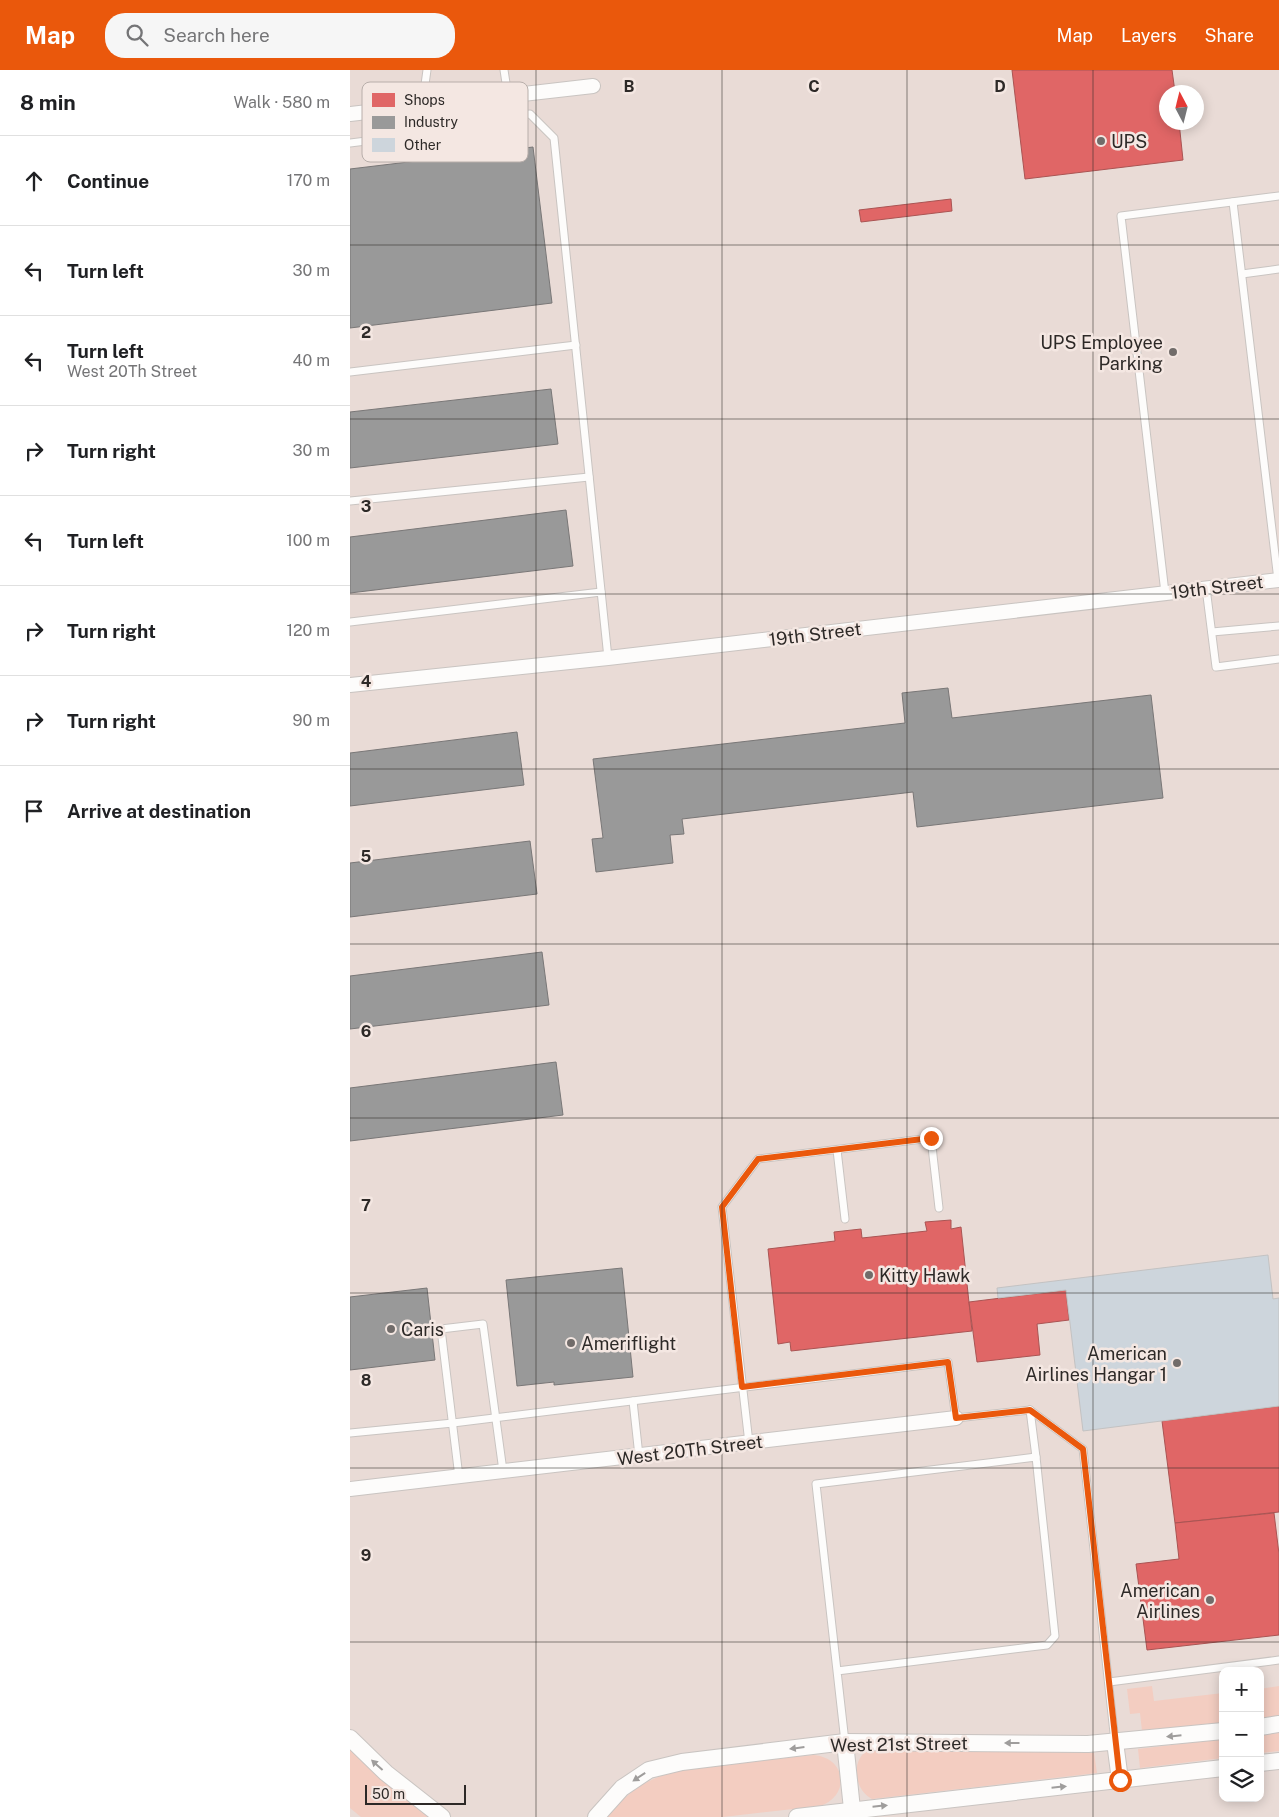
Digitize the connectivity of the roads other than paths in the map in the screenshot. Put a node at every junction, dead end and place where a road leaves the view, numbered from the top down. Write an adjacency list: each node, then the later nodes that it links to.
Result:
1 (593, 86): 2 (street)
2 (528, 94)
3 (528, 114): 8 (lane)
4 (1279, 196): 5 (lane)
5 (1233, 202): 7 (lane); 15 (lane)
6 (1279, 269): 7 (lane)
7 (1242, 274): 12 (lane)
8 (576, 345): 9 (lane); 10 (lane)
9 (350, 372)
10 (589, 477): 11 (lane); 14 (lane)
11 (350, 501)
12 (1278, 580): 13 (street, 19th Street)
13 (1206, 588): 15 (street, 19th Street); 18 (lane)
14 (601, 592): 16 (lane); 19 (lane)
15 (1165, 593): 19 (street, 19th Street)
16 (350, 622)
17 (1279, 626): 18 (lane)
18 (1212, 632): 20 (lane)
19 (608, 658): 21 (street, 19th Street)
20 (1279, 659)
21 (350, 685)
22 (837, 1150): 23 (lane); 24 (lane); 25 (lane)
23 (939, 1208)
24 (844, 1219)
25 (742, 1387): 26 (lane); 29 (lane); 32 (lane)
26 (633, 1400): 28 (lane); 33 (lane)
27 (1030, 1410): 29 (lane, West 20Th Street); 34 (lane); 40 (lane)
28 (496, 1417): 30 (lane); 30 (lane); 35 (lane)
29 (956, 1418): 32 (street, West 20Th Street)
30 (453, 1423): 31 (lane); 36 (lane)
31 (350, 1434)
32 (749, 1443): 33 (street, West 20Th Street)
33 (639, 1456): 35 (street, West 20Th Street)
34 (1036, 1457): 39 (lane); 39 (lane)
35 (504, 1471): 36 (street, West 20Th Street)
36 (459, 1477): 37 (street, West 20Th Street)
37 (350, 1489)
38 (1279, 1660): 40 (lane)
39 (837, 1671): 45 (lane)
40 (1109, 1682): 46 (lane)
41 (1279, 1724): 42 (street)
42 (1264, 1726)
43 (1219, 1731): 46 (street, West 21st Street, one-way to 46)
44 (350, 1738): 52 (street, one-way to 44)
45 (845, 1742): 46 (street, West 21st Street, one-way to 45); 51 (street); 53 (street, West 21st Street, one-way to 53)
46 (1116, 1742): 50 (street)
47 (1279, 1761): 48 (street)
48 (1264, 1763)
49 (1219, 1768): 50 (street)
50 (1120, 1780): 51 (street, one-way to 50)
51 (852, 1810): 54 (street)
52 (442, 1817)
53 (596, 1817)
54 (796, 1817)

